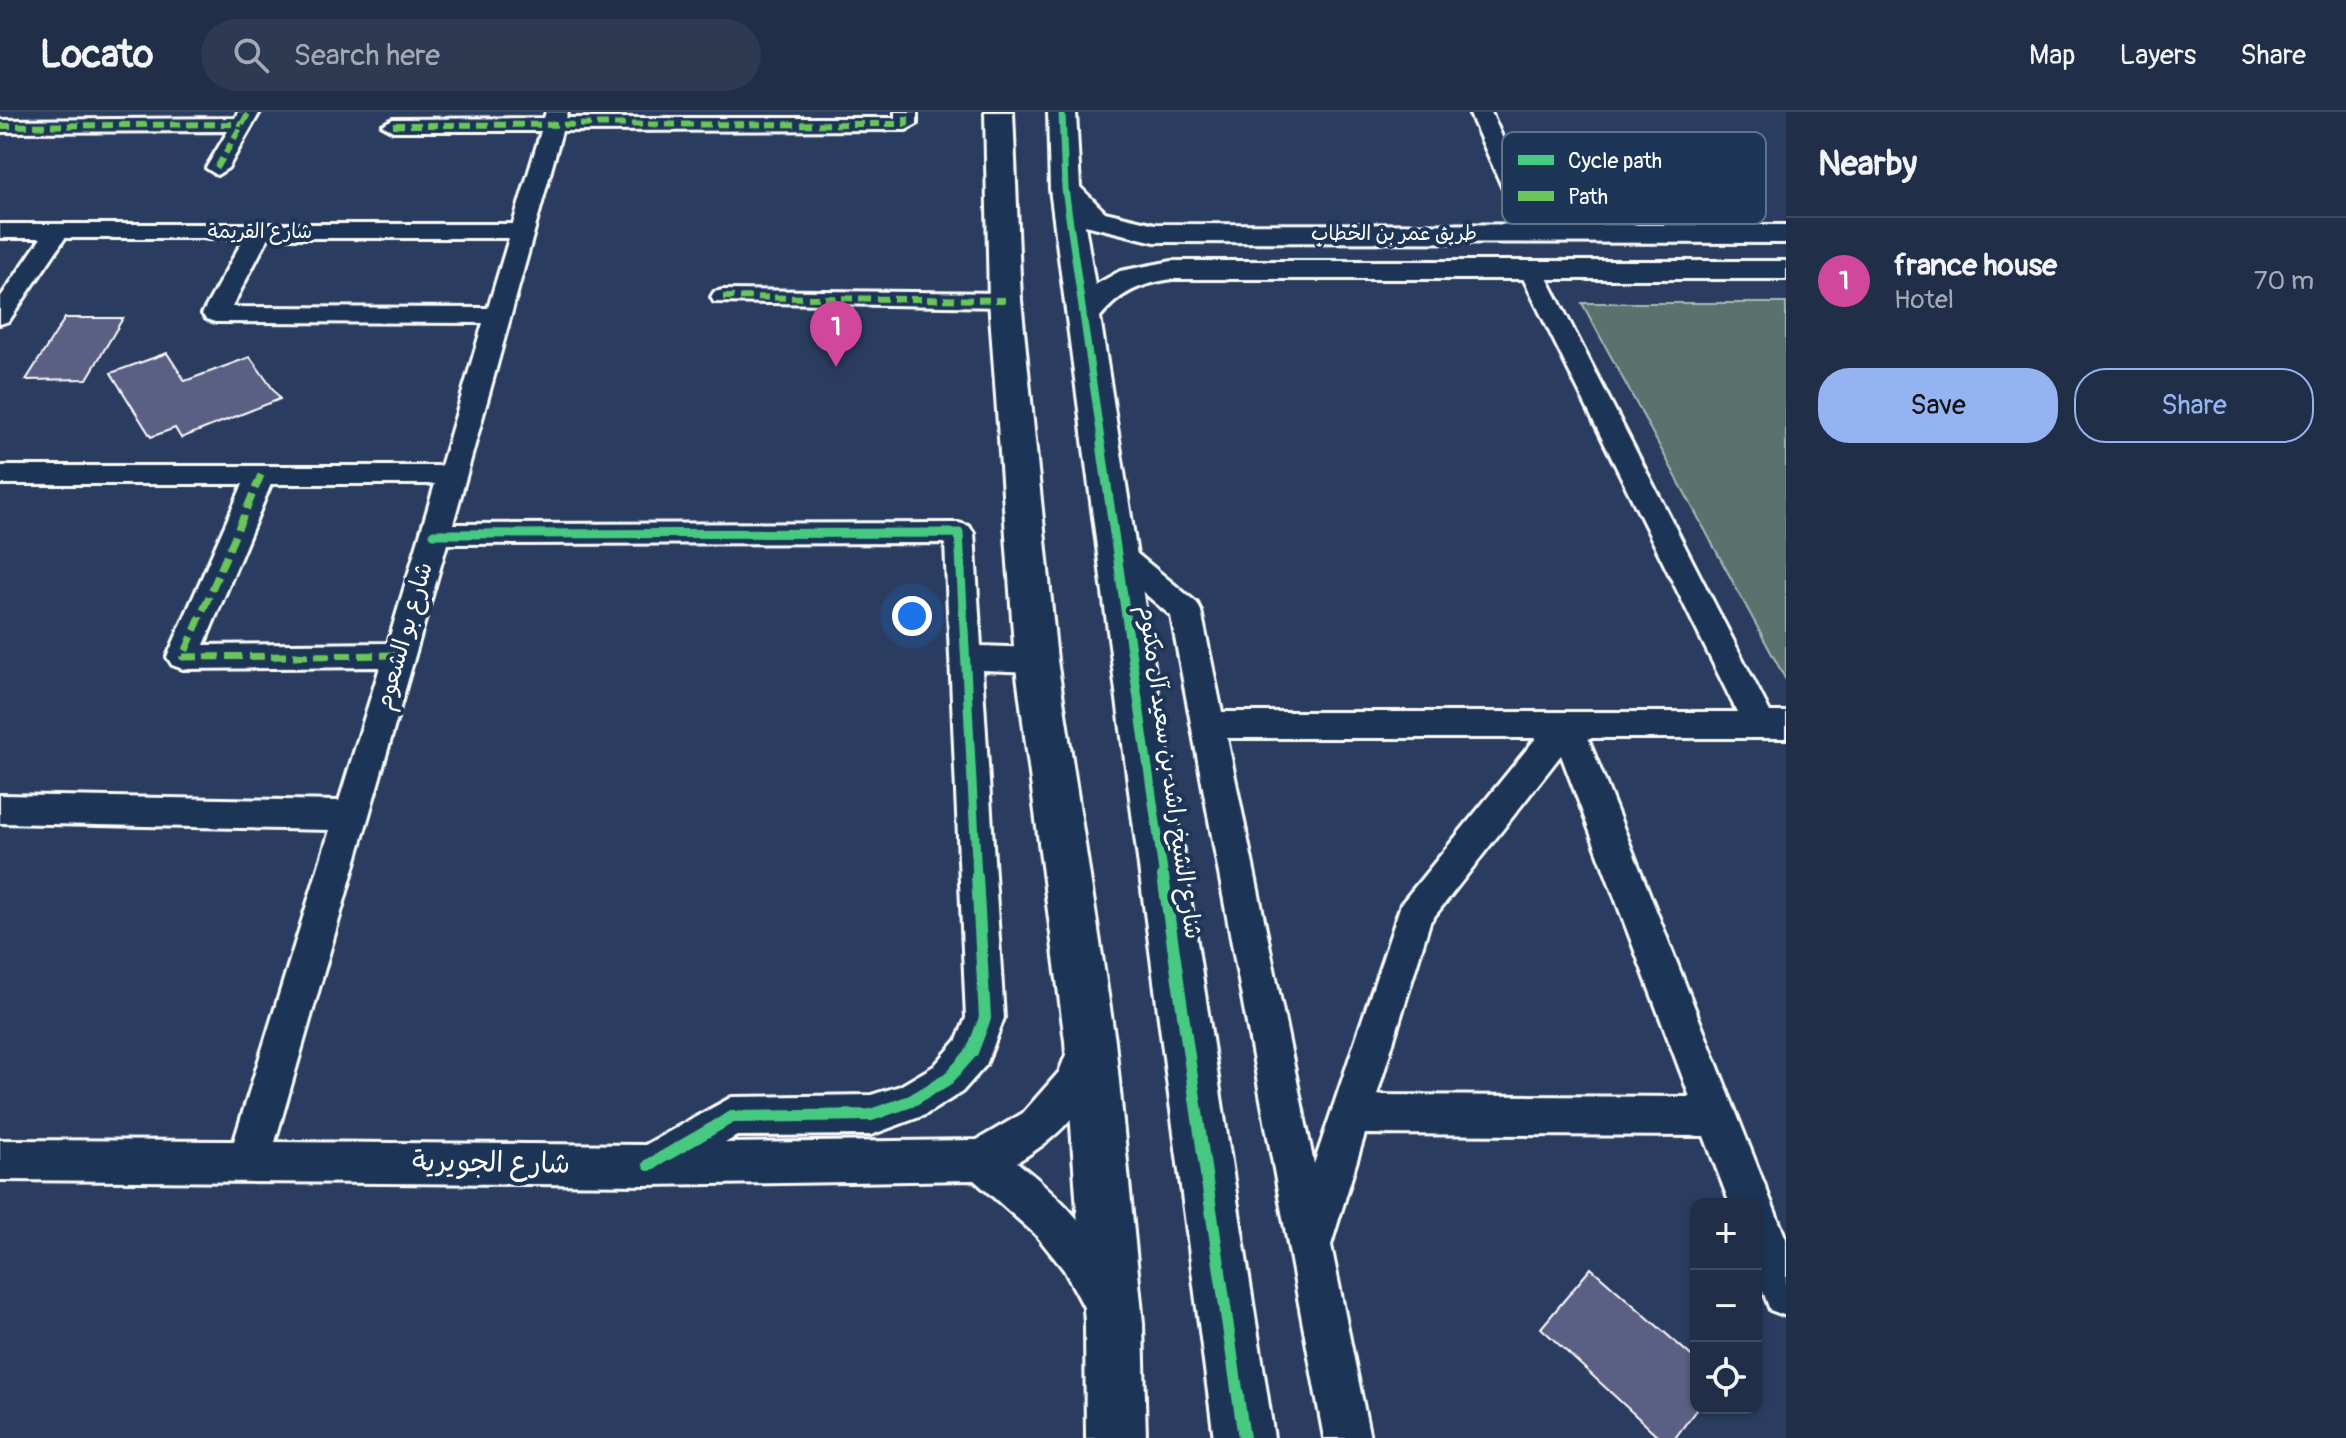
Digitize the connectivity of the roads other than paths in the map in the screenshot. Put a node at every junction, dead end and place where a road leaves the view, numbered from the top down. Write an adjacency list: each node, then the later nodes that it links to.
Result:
1 (906, 112): 6 (street)
2 (999, 112): 26 (street)
3 (1062, 112): 11 (street, شارع الشيخ راشد بن سعيد آل مكتوم)
4 (1480, 112): 9 (street)
5 (246, 118): 8 (street); 10 (street)
6 (555, 118): 7 (street); 16 (street, شارع بو الشعوم)
7 (393, 125)
8 (0, 126)
9 (1502, 163)
10 (217, 168)
11 (1065, 189): 18 (street, طريق عمر بن الخطاب); 27 (street, شارع الشيخ راشد بن سعيد آل مكتوم)
12 (1502, 221): 18 (street)
13 (1557, 224): 19 (street)
14 (0, 231): 17 (street, شارع القريمة)
15 (260, 231): 16 (street, شارع القريمة); 17 (street, شارع القريمة); 29 (street)
16 (520, 231): 29 (street, شارع بو الشعوم)
17 (57, 232): 28 (street)
18 (1478, 233): 19 (street, طريق عمر بن الخطاب)
19 (1578, 233): 20 (street, طريق عمر بن الخطاب)
20 (1726, 234): 21 (street, طريق عمر بن الخطاب); 23 (street)
21 (1786, 234)
22 (1531, 270): 23 (street, طريق عمر بن الخطاب); 27 (street, طريق عمر بن الخطاب); 40 (street)
23 (1743, 270): 24 (street, طريق عمر بن الخطاب)
24 (1786, 270)
25 (723, 297): 26 (street)
26 (1005, 300): 37 (street)
27 (1084, 315): 34 (street, شارع الشيخ راشد بن سعيد آل مكتوم)
28 (0, 316)
29 (496, 316): 32 (street, شارع بو الشعوم)
30 (0, 475): 31 (street)
31 (261, 475): 32 (street); 35 (street)
32 (451, 475): 33 (street, شارع بو الشعوم)
33 (434, 534): 35 (street, شارع بو الشعوم); 36 (street)
34 (1119, 555): 38 (street); 56 (street, شارع الشيخ راشد بن سعيد آل مكتوم)
35 (400, 655): 42 (street, شارع بو الشعوم)
36 (966, 658): 37 (street); 49 (street)
37 (1036, 660): 43 (street)
38 (1209, 725): 39 (street); 52 (street)
39 (1566, 725): 40 (street); 44 (street); 45 (street)
40 (1773, 725)
41 (0, 809): 42 (street)
42 (350, 816): 47 (street, شارع بو الشعوم)
43 (1090, 1041): 48 (street, شارع الجويرية); 54 (street)
44 (1351, 1114): 45 (street); 52 (street)
45 (1717, 1117): 50 (street)
46 (0, 1160): 47 (street, شارع الجويرية)
47 (249, 1160): 49 (street, شارع الجويرية)
48 (981, 1160): 49 (street, شارع الجويرية); 54 (street)
49 (649, 1165)
50 (1749, 1198)
51 (1762, 1232): 53 (street)
52 (1309, 1247): 57 (street)
53 (1786, 1294)
54 (1114, 1323): 55 (street)
55 (1116, 1438)
56 (1244, 1438)
57 (1347, 1438)

